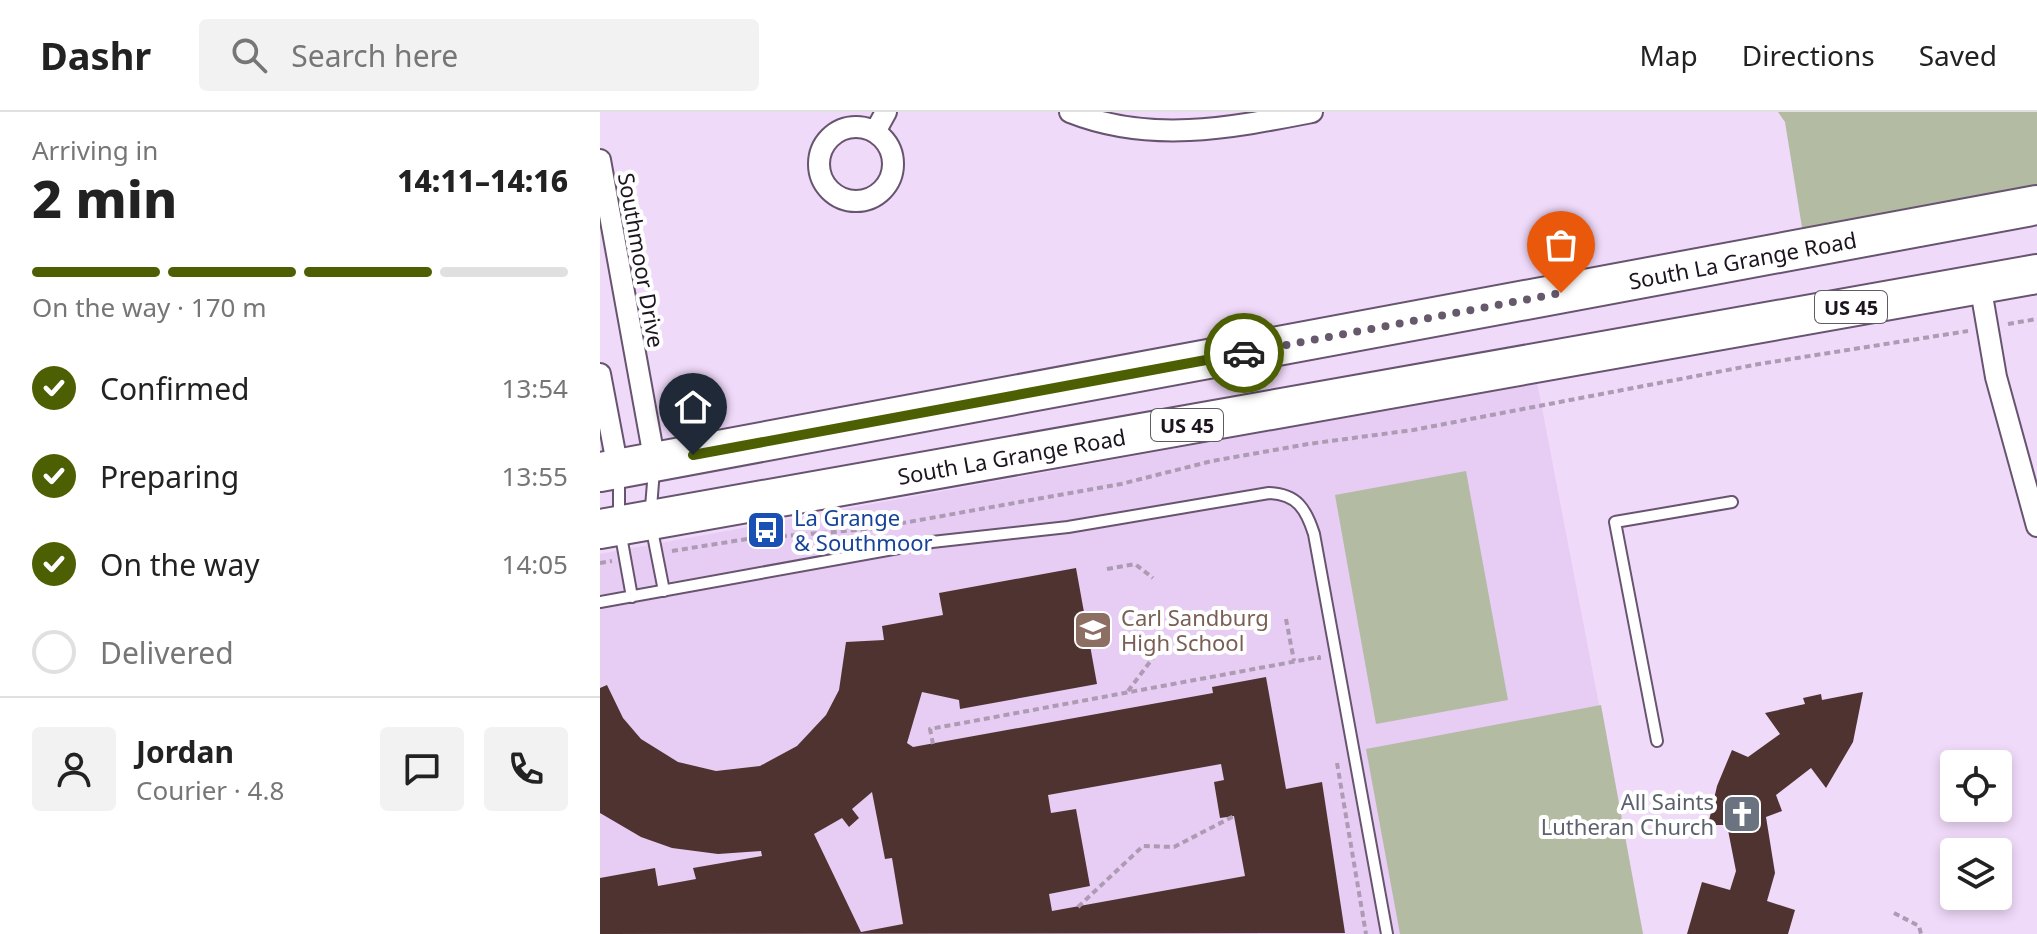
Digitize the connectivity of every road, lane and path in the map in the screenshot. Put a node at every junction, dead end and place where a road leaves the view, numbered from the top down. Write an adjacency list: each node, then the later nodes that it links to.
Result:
1 (886, 112): 4 (street)
2 (1070, 112): 3 (street)
3 (1312, 112)
4 (875, 132)
5 (600, 160): 6 (street, Southmoor Drive)
6 (603, 193): 13 (street, Southmoor Drive)
7 (2037, 205): 13 (highway, South La Grange Road)
8 (2037, 274): 9 (highway, South La Grange Road / US 45)
9 (1980, 284): 11 (street); 15 (highway, South La Grange Road / US 45)
10 (2037, 319): 11 (path)
11 (1987, 327): 16 (street); 17 (path)
12 (600, 374): 13 (street)
13 (624, 468): 15 (lane); 15 (lane)
14 (1732, 502): 28 (lane)
15 (623, 525): 20 (lane); 21 (lane)
16 (2037, 526)
17 (677, 550)
18 (1107, 569): 19 (path)
19 (1153, 578)
20 (664, 591): 21 (lane); 35 (lane)
21 (632, 597): 22 (lane)
22 (600, 602)
23 (1286, 619): 25 (path)
24 (1165, 642): 27 (path)
25 (1294, 661): 26 (path); 27 (path)
26 (1321, 672)
27 (1128, 692): 29 (path)
28 (1657, 741)
29 (933, 744)
30 (1335, 749): 34 (path)
31 (1234, 816): 32 (path)
32 (1078, 907)
33 (1894, 913): 36 (path)
34 (1366, 934)
35 (1387, 934)
36 (1921, 934)

